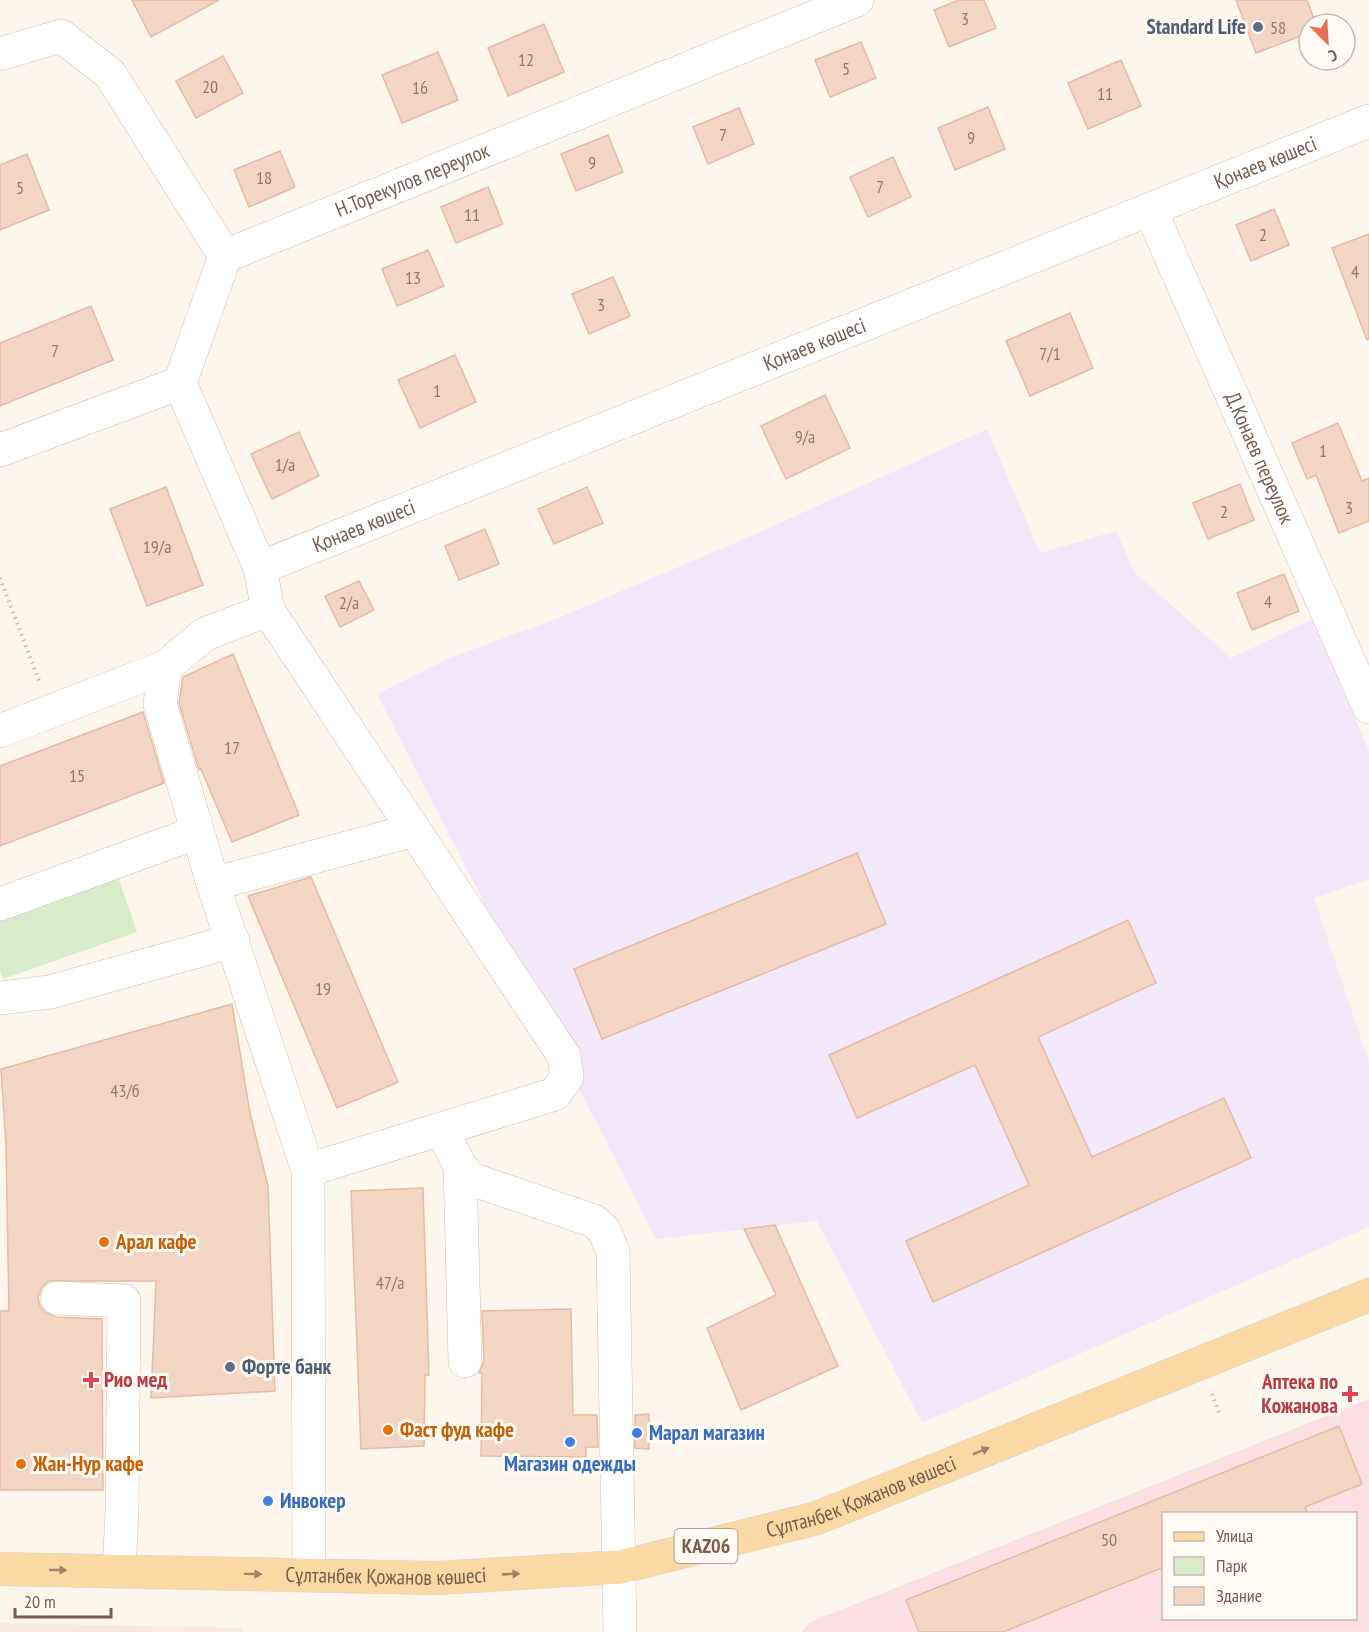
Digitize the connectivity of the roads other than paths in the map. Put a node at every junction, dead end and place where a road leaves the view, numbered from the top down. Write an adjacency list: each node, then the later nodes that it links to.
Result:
1 (857, 0): 5 (street, Н.Торекулов переулок)
2 (0, 54): 5 (street)
3 (1369, 121): 4 (street, Қонаев көшесі)
4 (1150, 209): 8 (street, Қонаев көшесі); 11 (street, Д.Конаев переулок)
5 (225, 256): 6 (street)
6 (180, 383): 7 (street); 8 (street)
7 (0, 450)
8 (260, 568): 9 (street)
9 (268, 610): 10 (street); 13 (street)
10 (165, 667): 12 (street); 14 (street)
11 (1369, 707)
12 (0, 731)
13 (414, 830): 15 (street); 19 (street)
14 (198, 832): 15 (street); 16 (street)
15 (213, 884): 17 (street)
16 (0, 904)
17 (233, 941): 18 (street); 21 (street)
18 (0, 998)
19 (442, 1131): 20 (street); 21 (street)
20 (460, 1166): 24 (street); 25 (street)
21 (308, 1170): 28 (street)
22 (1369, 1295): 25 (main road, Сұлтанбек Қожанов көшесі / KАZ06, one-way to 22)
23 (57, 1298): 27 (street)
24 (465, 1361)
25 (621, 1568): 28 (main road, Сұлтанбек Қожанов көшесі / KАZ06, one-way to 25); 29 (street)
26 (0, 1569): 27 (main road, Сұлтанбек Қожанов көшесі / KАZ06, one-way to 27)
27 (119, 1572): 28 (main road, Сұлтанбек Қожанов көшесі / KАZ06, one-way to 28)
28 (309, 1575)
29 (620, 1632)

